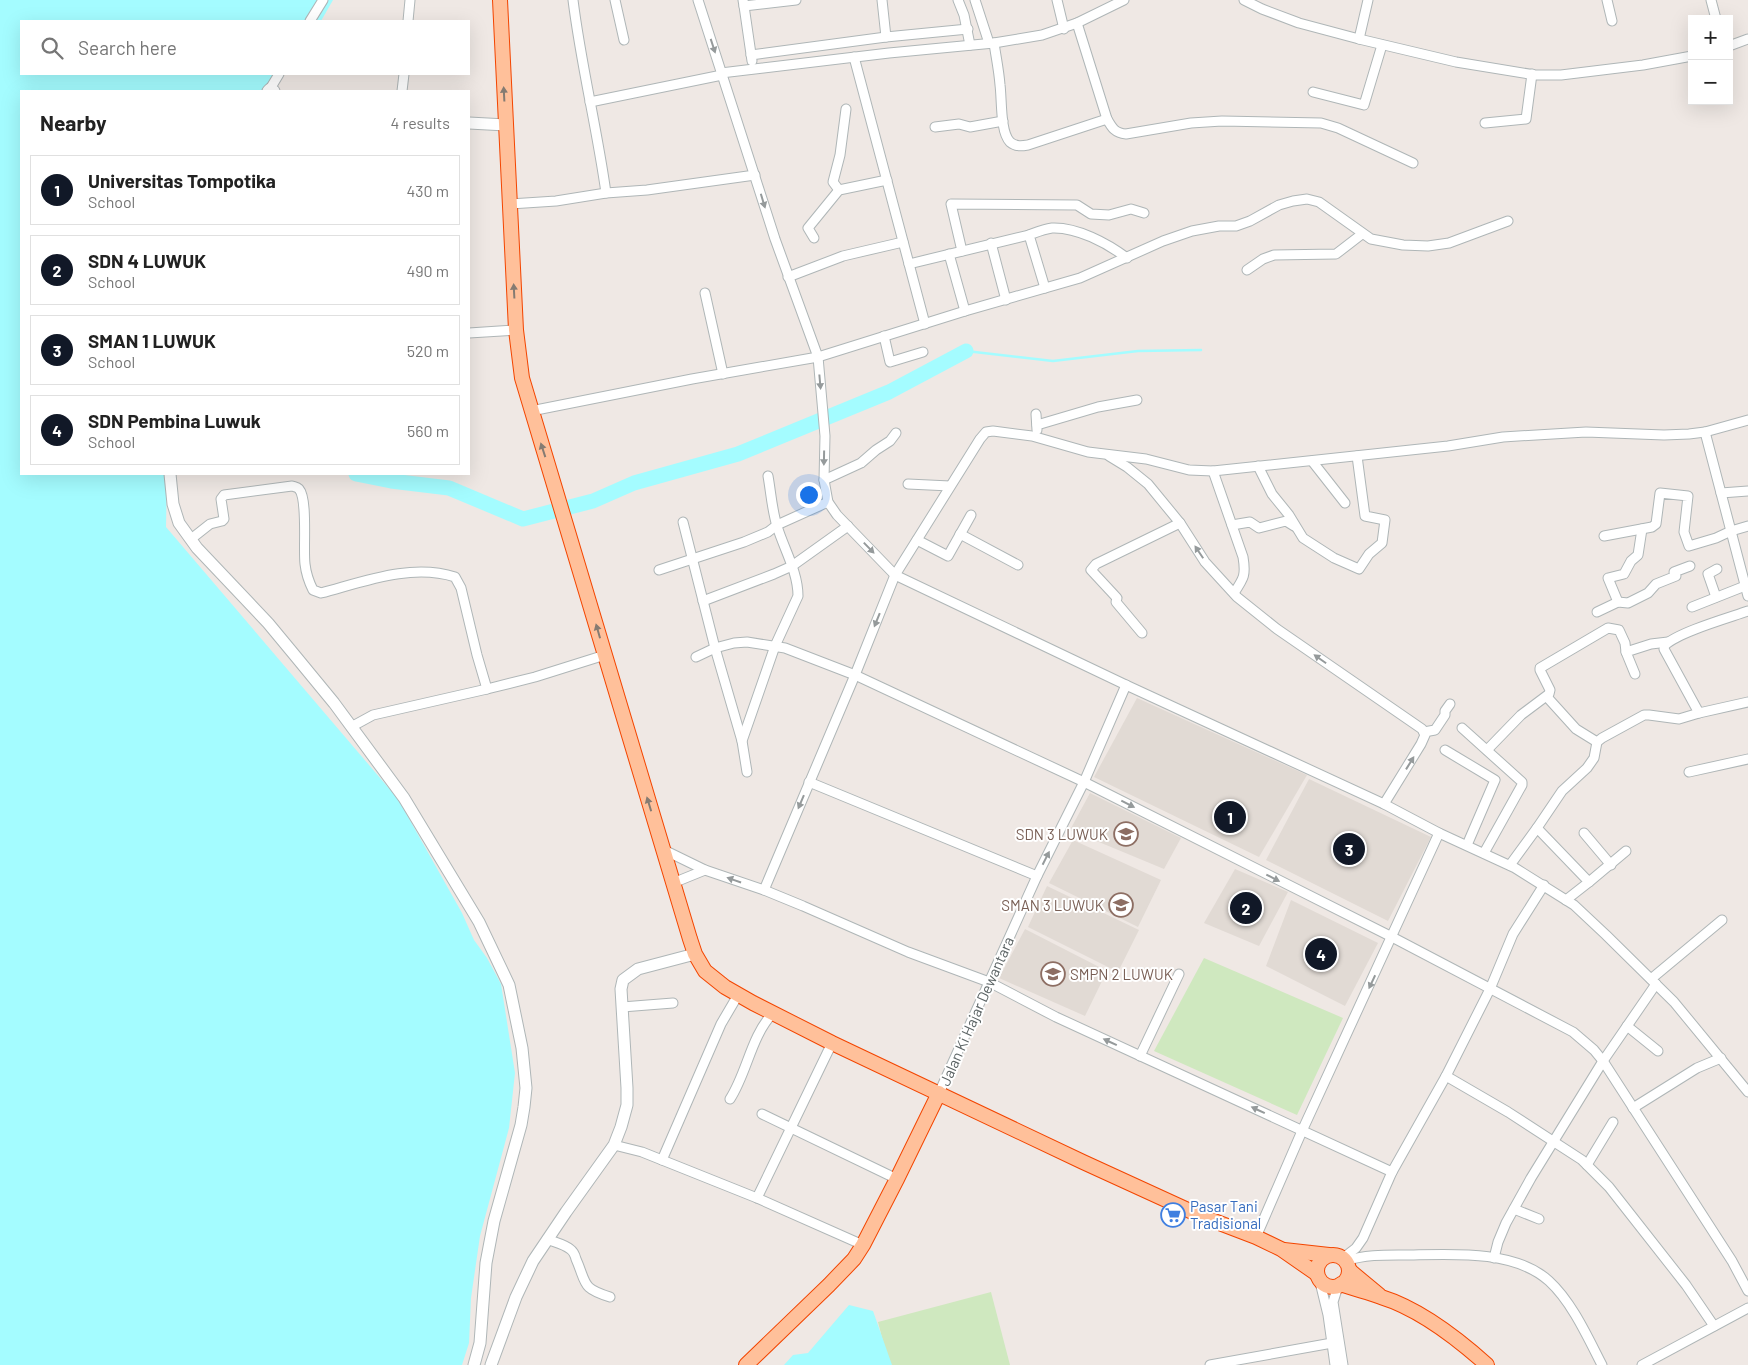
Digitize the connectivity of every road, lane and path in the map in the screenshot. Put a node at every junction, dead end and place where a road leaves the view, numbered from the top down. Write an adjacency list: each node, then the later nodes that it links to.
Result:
1 (322, 0): 20 (street)
2 (410, 0): 21 (street)
3 (500, 0): 51 (highway, one-way to 3)
4 (573, 0): 45 (street)
5 (615, 0): 28 (street)
6 (698, 0): 38 (street, one-way to 38)
7 (796, 0): 17 (street)
8 (882, 0): 26 (street)
9 (958, 0): 24 (street)
10 (975, 0): 30 (street)
11 (1057, 0): 25 (street)
12 (1124, 0): 23 (street)
13 (1244, 0): 18 (street)
14 (1368, 0): 27 (street)
15 (1607, 0): 22 (street)
16 (1711, 0): 19 (street)
17 (743, 3): 34 (street)
18 (1262, 5): 27 (street)
19 (1715, 15)
20 (311, 20)
21 (408, 20)
22 (1612, 20)
23 (1077, 23): 25 (street); 47 (street)
24 (968, 29): 26 (street); 33 (street)
25 (1064, 29): 30 (street)
26 (886, 37): 34 (street)
27 (1359, 39): 31 (street)
28 (624, 40)
29 (1748, 40): 32 (street)
30 (992, 43): 33 (street); 48 (street)
31 (1382, 45): 39 (street); 44 (street)
32 (1733, 45)
33 (970, 46): 35 (street)
34 (751, 55): 37 (street)
35 (854, 57): 37 (street); 55 (street)
36 (1688, 57): 39 (street)
37 (753, 69): 38 (street)
38 (722, 74): 45 (street); 54 (street)
39 (1532, 74): 50 (street)
40 (278, 75): 42 (street)
41 (404, 75): 43 (street)
42 (270, 90)
43 (402, 90)
44 (1313, 92)
45 (590, 102): 57 (street)
46 (846, 109): 56 (street)
47 (1107, 119): 48 (street); 53 (street)
48 (1003, 121): 52 (street)
49 (470, 123): 51 (street)
50 (1485, 123)
51 (506, 125): 58 (highway)
52 (935, 127)
53 (1413, 163)
54 (755, 175): 57 (street); 71 (street, one-way to 71)
55 (887, 180): 56 (street); 64 (street)
56 (838, 190): 63 (street)
57 (606, 193): 58 (street)
58 (510, 204): 77 (highway, one-way to 58)
59 (1144, 213): 66 (street)
60 (1508, 221): 61 (street)
61 (1362, 234): 68 (street); 70 (street)
62 (1029, 235): 65 (street); 68 (street); 72 (street)
63 (814, 238)
64 (903, 242): 69 (street); 71 (street)
65 (991, 243): 66 (street); 74 (street)
66 (962, 251): 67 (street)
67 (949, 254): 69 (street); 75 (street)
68 (1127, 258): 72 (street)
69 (909, 264): 76 (street)
70 (1246, 270)
71 (788, 277): 81 (street)
72 (1045, 288): 74 (street)
73 (705, 293): 82 (street)
74 (1006, 300): 75 (street)
75 (965, 311): 76 (street)
76 (925, 324): 79 (street)
77 (516, 330): 78 (street); 84 (highway)
78 (470, 333)
79 (884, 336): 80 (street); 81 (street)
80 (923, 352)
81 (818, 357): 82 (street); 98 (street, one-way to 98)
82 (723, 374): 84 (street)
83 (1137, 400): 87 (street)
84 (531, 411): 141 (highway, one-way to 84)
85 (1036, 414): 87 (street)
86 (1748, 420): 88 (street)
87 (1037, 425): 90 (street)
88 (1705, 432): 92 (street); 102 (street)
89 (896, 433): 98 (street)
90 (1037, 438): 91 (street); 100 (street)
91 (1108, 455): 95 (street); 107 (street)
92 (1357, 456): 93 (street); 112 (street)
93 (1312, 461): 94 (street); 104 (street)
94 (1258, 466): 95 (street); 112 (street)
95 (1213, 471): 109 (street)
96 (768, 476): 108 (street)
97 (171, 479): 117 (street)
98 (824, 480): 103 (street)
99 (908, 484): 100 (street)
100 (950, 486): 118 (street)
101 (1748, 490): 102 (street)
102 (1721, 493): 114 (street)
103 (828, 502): 108 (street); 110 (street)
104 (1345, 503)
105 (971, 515): 115 (street)
106 (682, 522): 119 (street)
107 (1180, 523): 128 (street, one-way to 107); 136 (street)
108 (777, 525): 119 (street); 122 (street)
109 (1232, 525): 112 (street); 128 (street)
110 (848, 526): 122 (street); 126 (street, one-way to 126)
111 (1748, 526): 114 (street)
112 (1297, 528)
113 (1642, 529): 114 (street); 116 (street); 132 (street)
114 (1731, 530): 120 (street)
115 (960, 534): 118 (street); 121 (street)
116 (1604, 536)
117 (191, 539): 146 (street); 151 (street)
118 (917, 540): 126 (street)
119 (693, 560): 125 (street); 131 (street)
120 (1744, 563): 127 (street)
121 (1018, 565)
122 (792, 566): 131 (street); 138 (street)
123 (1690, 566): 132 (street)
124 (1717, 569): 130 (street)
125 (660, 570)
126 (895, 575): 144 (street, one-way to 144); 145 (street)
127 (1746, 586): 129 (street); 130 (street)
128 (1234, 594): 153 (street, one-way to 128)
129 (1748, 596)
130 (1716, 598): 133 (street)
131 (703, 601): 139 (street)
132 (1618, 602): 135 (street)
133 (1692, 607)
134 (1748, 611): 137 (street)
135 (1597, 612)
136 (1142, 633)
137 (1668, 642): 140 (street); 150 (street)
138 (775, 646): 139 (street); 144 (street); 154 (street)
139 (714, 648): 142 (street); 154 (street)
140 (1626, 652): 143 (street); 147 (street)
141 (605, 655): 146 (street); 168 (highway, one-way to 141)
142 (696, 657)
143 (1635, 674)
144 (855, 675): 161 (street); 162 (street)
145 (1126, 685): 162 (street, Jalan Ki Hajar Dewantara); 163 (street)
146 (487, 689): 151 (street)
147 (1547, 697): 155 (street); 157 (street)
148 (1748, 702): 150 (street)
149 (1450, 704): 153 (street)
150 (1699, 713): 155 (street)
151 (351, 727): 228 (street)
152 (1462, 728): 157 (street)
153 (1424, 732): 163 (street, one-way to 153)
154 (742, 741): 159 (street)
155 (1597, 742): 164 (street)
156 (1446, 750): 167 (street)
157 (1487, 750): 170 (street)
158 (1748, 759): 160 (street)
159 (747, 772)
160 (1689, 772)
161 (810, 782): 174 (street); 178 (street, one-way to 178)
162 (1084, 782): 174 (street, Jalan Ki Hajar Dewantara, one-way to 162); 181 (street, one-way to 181)
163 (1384, 804): 166 (street)
164 (1536, 828): 171 (street); 175 (street)
165 (1584, 832): 172 (street)
166 (1439, 833): 167 (street); 181 (street)
167 (1467, 845): 170 (street)
168 (664, 850): 173 (street); 176 (highway)
169 (1626, 851): 172 (street)
170 (1484, 853): 171 (street)
171 (1510, 865): 177 (street)
172 (1611, 865): 175 (street)
173 (705, 870): 176 (street); 178 (street, one-way to 173)
174 (1037, 876): 185 (street, Jalan Ki Hajar Dewantara)
175 (1589, 882): 179 (street)
176 (673, 883): 182 (highway)
177 (1544, 885): 179 (street); 186 (street)
178 (764, 890): 185 (street)
179 (1566, 900): 184 (street)
180 (1722, 920): 184 (street)
181 (1392, 938): 186 (street); 205 (street, one-way to 205)
182 (695, 954): 187 (highway); 189 (street)
183 (1180, 974): 194 (street)
184 (1653, 981): 191 (street); 195 (street)
185 (989, 982): 194 (street, one-way to 185); 199 (street, Jalan Ki Hajar Dewantara)
186 (1490, 989): 196 (street); 197 (street)
187 (738, 995): 190 (highway); 208 (street)
188 (672, 1003): 189 (street)
189 (622, 1007): 207 (street)
190 (773, 1013): 192 (highway); 200 (street)
191 (1627, 1026): 193 (street); 196 (street)
192 (832, 1043): 199 (highway); 204 (street)
193 (1658, 1052)
194 (1140, 1056): 205 (street, one-way to 194)
195 (1721, 1058): 198 (street); 201 (street)
196 (1603, 1061): 201 (street); 206 (street)
197 (1446, 1076): 206 (street); 210 (street)
198 (1748, 1092)
199 (939, 1093): 211 (highway); 215 (highway)
200 (730, 1099)
201 (1634, 1108): 223 (street)
202 (762, 1114): 204 (street)
203 (1613, 1122): 209 (street)
204 (792, 1127): 211 (street); 212 (street)
205 (1302, 1130): 210 (street); 215 (street)
206 (1554, 1143): 209 (street); 213 (street)
207 (614, 1145): 208 (street); 216 (street)
208 (662, 1160): 212 (street)
209 (1587, 1165): 227 (street)
210 (1392, 1172): 220 (street)
211 (897, 1179): 217 (highway)
212 (757, 1198): 217 (street)
213 (1514, 1209): 214 (street); 219 (street)
214 (1539, 1219)
215 (1256, 1237): 218 (highway)
216 (548, 1240): 224 (street); 230 (street)
217 (863, 1245): 233 (highway)
218 (1281, 1249): 220 (highway); 221 (highway)
219 (1494, 1258): 220 (street); 238 (street)
220 (1341, 1261): 221 (highway); 222 (highway); 225 (highway)
221 (1318, 1276): 222 (highway); 229 (street)
222 (1339, 1285): 225 (highway); 236 (street)
223 (1748, 1291)
224 (610, 1297)
225 (1382, 1297): 237 (highway)
226 (1748, 1308): 227 (street)
227 (1714, 1326): 239 (street)
228 (480, 1343): 230 (street); 231 (street)
229 (1332, 1344): 234 (street); 235 (street)
230 (497, 1347): 232 (street)
231 (474, 1365)
232 (491, 1365)
233 (746, 1365)
234 (1210, 1365)
235 (1335, 1365)
236 (1343, 1365)
237 (1486, 1365)
238 (1602, 1365)
239 (1642, 1365)

